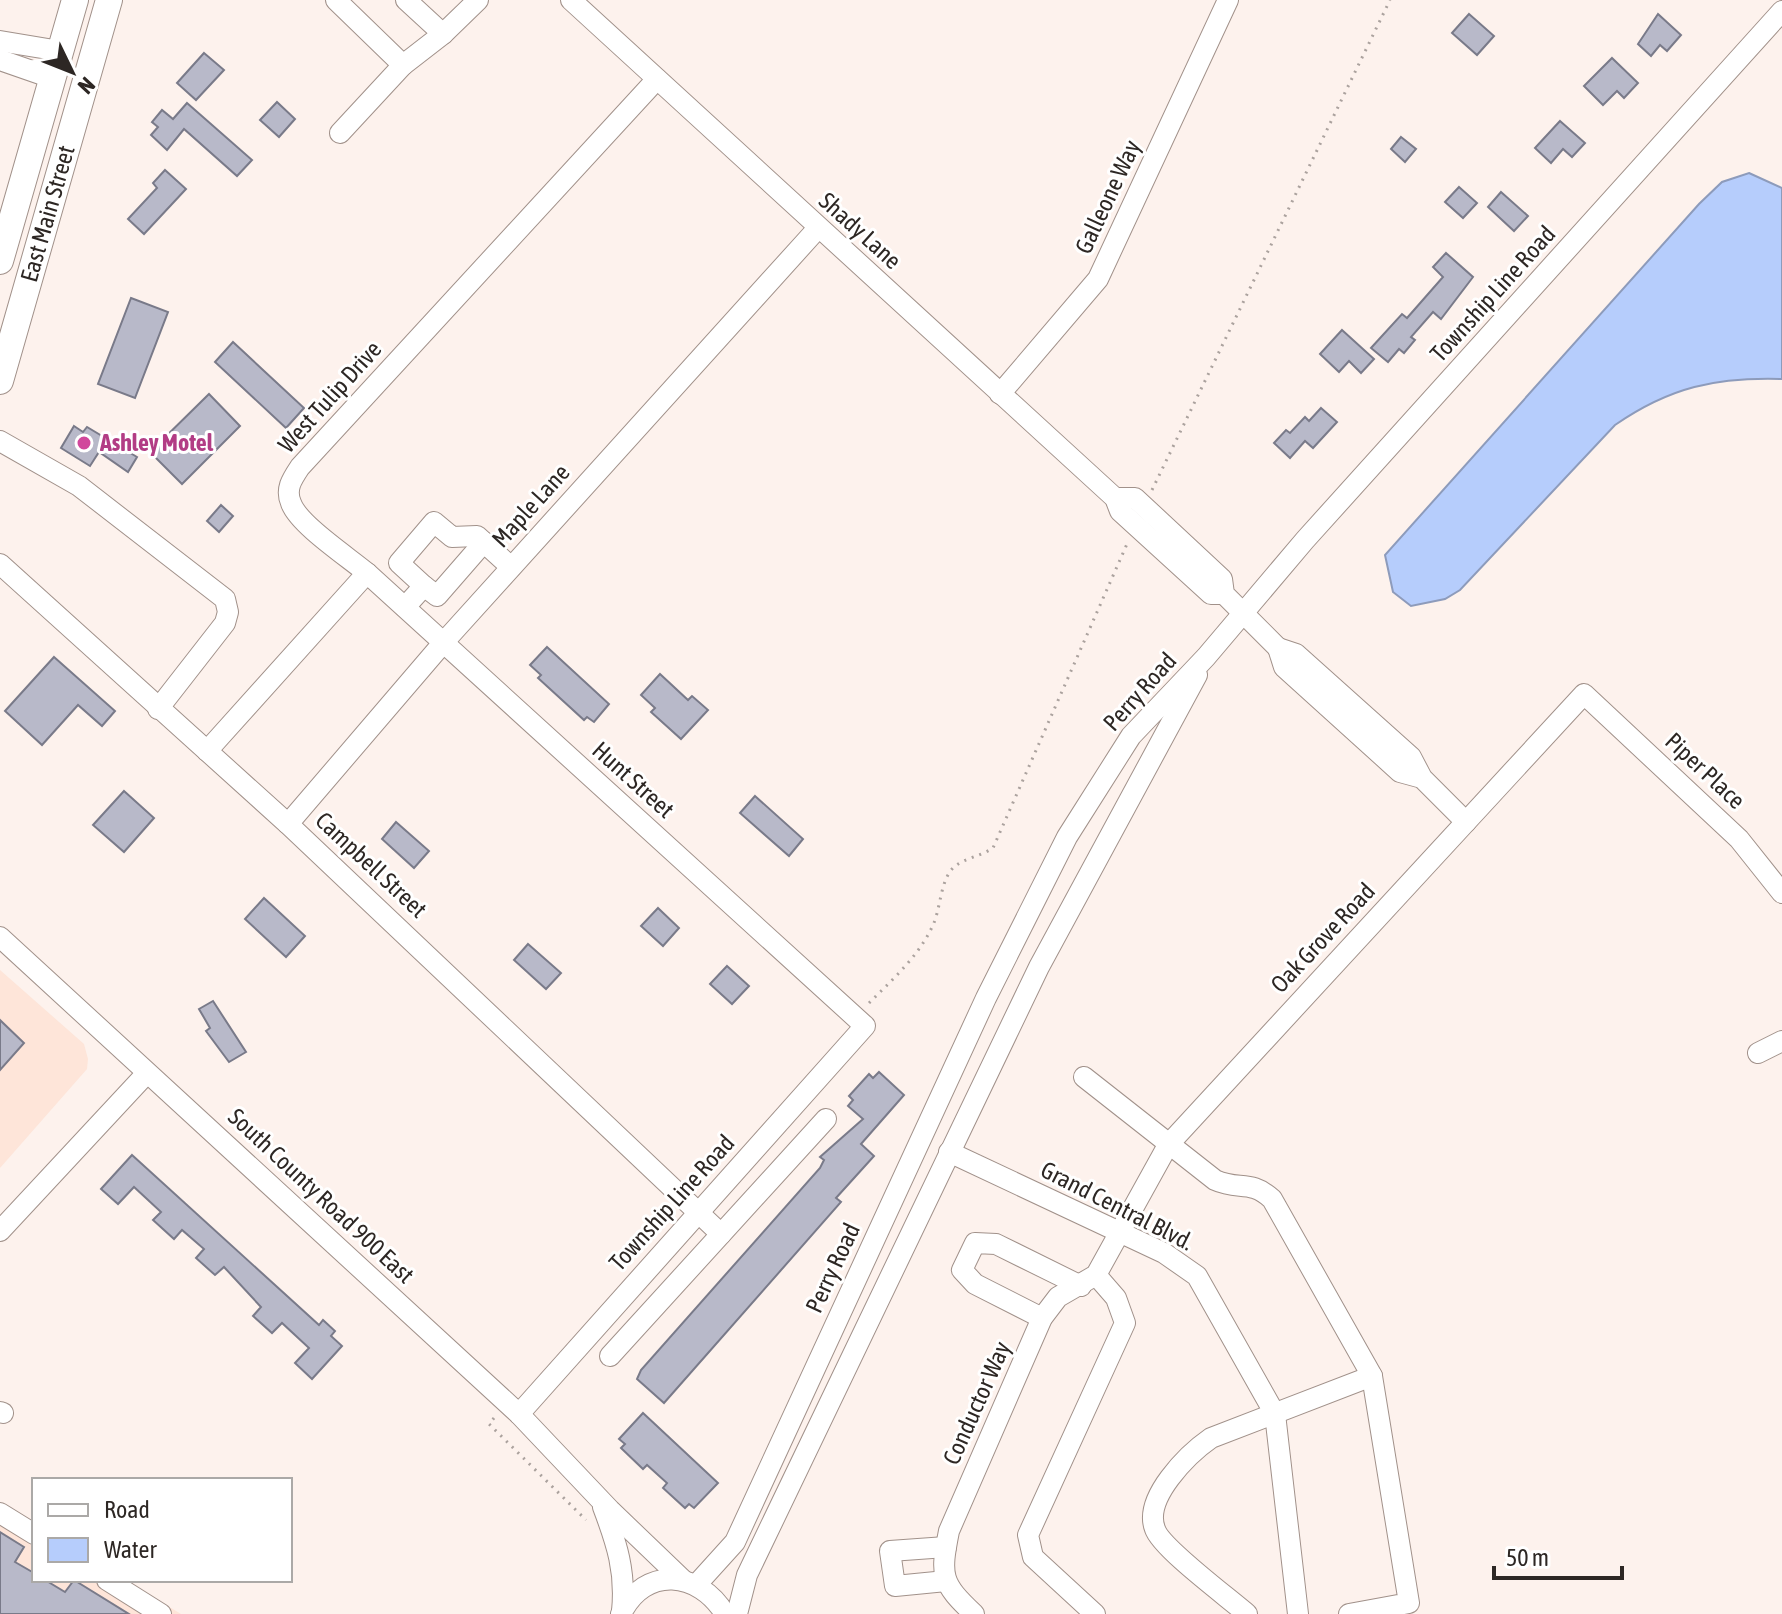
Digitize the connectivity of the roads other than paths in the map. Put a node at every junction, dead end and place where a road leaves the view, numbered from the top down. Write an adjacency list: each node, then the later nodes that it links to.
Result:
1 (75, 0): 11 (main road, East Main Street)
2 (109, 0): 19 (main road, East Main Street)
3 (336, 0): 13 (street)
4 (406, 0): 9 (street)
5 (478, 0): 9 (street)
6 (571, 0): 15 (street, Shady Lane)
7 (1228, 0): 20 (street, Galleone Way)
8 (1782, 11): 28 (street, Township Line Road)
9 (443, 34): 13 (street)
10 (0, 41): 11 (street)
11 (60, 51): 14 (main road, East Main Street)
12 (0, 60): 14 (street)
13 (403, 65): 16 (street)
14 (52, 78): 18 (main road, East Main Street)
15 (657, 79): 17 (street, Shady Lane); 25 (street, West Tulip Drive)
16 (340, 133)
17 (818, 228): 20 (street, Shady Lane); 24 (street, Maple Lane)
18 (0, 261)
19 (0, 381)
20 (1000, 394): 28 (street, Shady Lane)
21 (0, 441): 32 (street)
22 (484, 542): 24 (street); 26 (street); 26 (street)
23 (0, 564): 32 (street, Campbell Street)
24 (511, 567): 29 (street, Maple Lane)
25 (367, 573): 27 (street, Hunt Street); 33 (street)
26 (424, 586): 27 (street)
27 (405, 607): 29 (street, Hunt Street)
28 (1243, 612): 30 (street, Township Line Road); 34 (street)
29 (443, 643): 35 (street, Maple Lane); 38 (street, Hunt Street)
30 (1206, 657): 45 (street, Perry Road); 62 (street, Perry Road)
31 (1584, 694): 34 (street, Oak Grove Road); 36 (street, Piper Place)
32 (158, 709): 33 (street, Campbell Street)
33 (207, 751): 35 (street, Campbell Street)
34 (1466, 822): 44 (street, Oak Grove Road)
35 (288, 824): 46 (street, Campbell Street)
36 (1782, 893)
37 (0, 937): 41 (street, South County Road 900 East)
38 (865, 1026): 46 (street, Township Line Road)
39 (1782, 1041): 40 (street)
40 (1758, 1053)
41 (147, 1073): 47 (street); 54 (street, South County Road 900 East)
42 (1084, 1077): 44 (street)
43 (826, 1119): 49 (street)
44 (1168, 1145): 48 (street, Oak Grove Road); 53 (street)
45 (949, 1152): 48 (street, Grand Central Blvd.); 66 (street, Perry Road)
46 (699, 1212): 49 (street, Campbell Street); 54 (street, Township Line Road)
47 (0, 1231)
48 (1118, 1231): 50 (street, Conductor Way); 55 (street, Grand Central Blvd.)
49 (721, 1234): 52 (street)
50 (1089, 1280): 51 (street, Conductor Way); 51 (street); 68 (street)
51 (1042, 1318): 59 (street, Conductor Way)
52 (610, 1356)
53 (1372, 1376): 55 (street); 71 (street)
54 (519, 1414): 56 (street, South County Road 900 East)
55 (1275, 1414): 69 (street); 70 (street, Grand Central Blvd.)
56 (600, 1500): 62 (street, South County Road 900 East); 63 (street, South County Road 900 East)
57 (0, 1513): 58 (street)
58 (32, 1533)
59 (946, 1547): 60 (street, Conductor Way); 60 (street)
60 (946, 1581): 67 (street)
61 (110, 1582): 64 (street)
62 (691, 1583): 63 (street); 65 (street)
63 (622, 1612)
64 (161, 1614)
65 (725, 1614)
66 (737, 1614)
67 (974, 1614)
68 (1095, 1614)
69 (1247, 1614)
70 (1298, 1614)
71 (1349, 1614)

